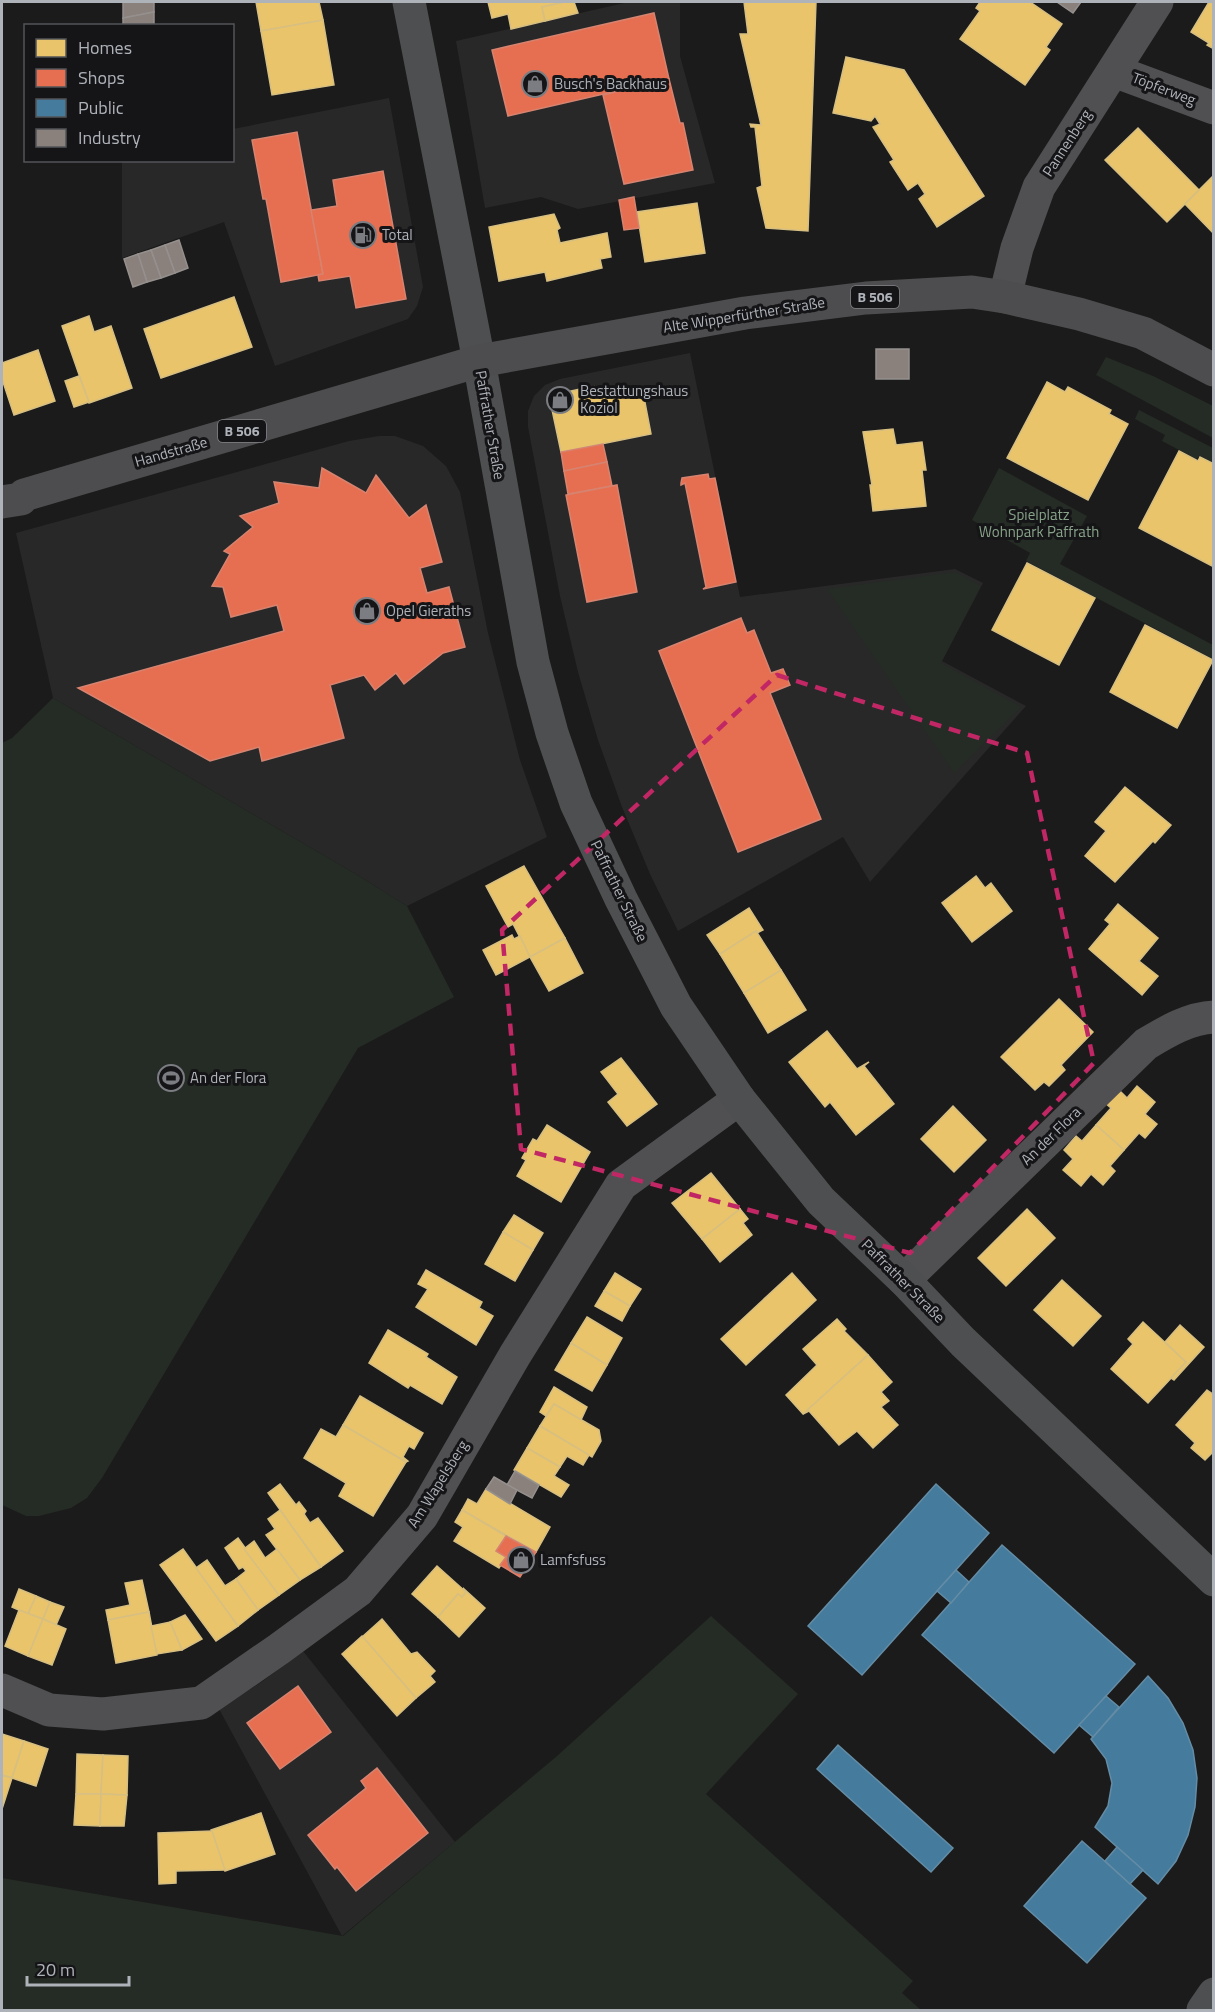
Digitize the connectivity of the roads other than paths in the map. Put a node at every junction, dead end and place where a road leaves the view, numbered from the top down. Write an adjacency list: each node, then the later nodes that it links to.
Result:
1 (409, 2): 6 (main road, Paffrather Straße)
2 (1157, 2): 3 (street, Pannenberg)
3 (1114, 71): 4 (street, Töpferweg); 5 (street, Pannenberg)
4 (1214, 108)
5 (1005, 297): 6 (main road, Alte Wipperfürther Straße / B 506); 7 (main road, Alte Wipperfürther Straße / B 506)
6 (479, 361): 8 (main road, Handstraße / B 506); 10 (main road, Paffrather Straße)
7 (1214, 370)
8 (2, 502)
9 (1214, 1017): 11 (street, An der Flora)
10 (739, 1099): 11 (main road, Paffrather Straße); 13 (street, Am Wapelsberg)
11 (904, 1280): 12 (main road, Paffrather Straße)
12 (1214, 1580)
13 (2, 1690)
14 (1214, 1994): 15 (main road)
15 (1203, 2010)

